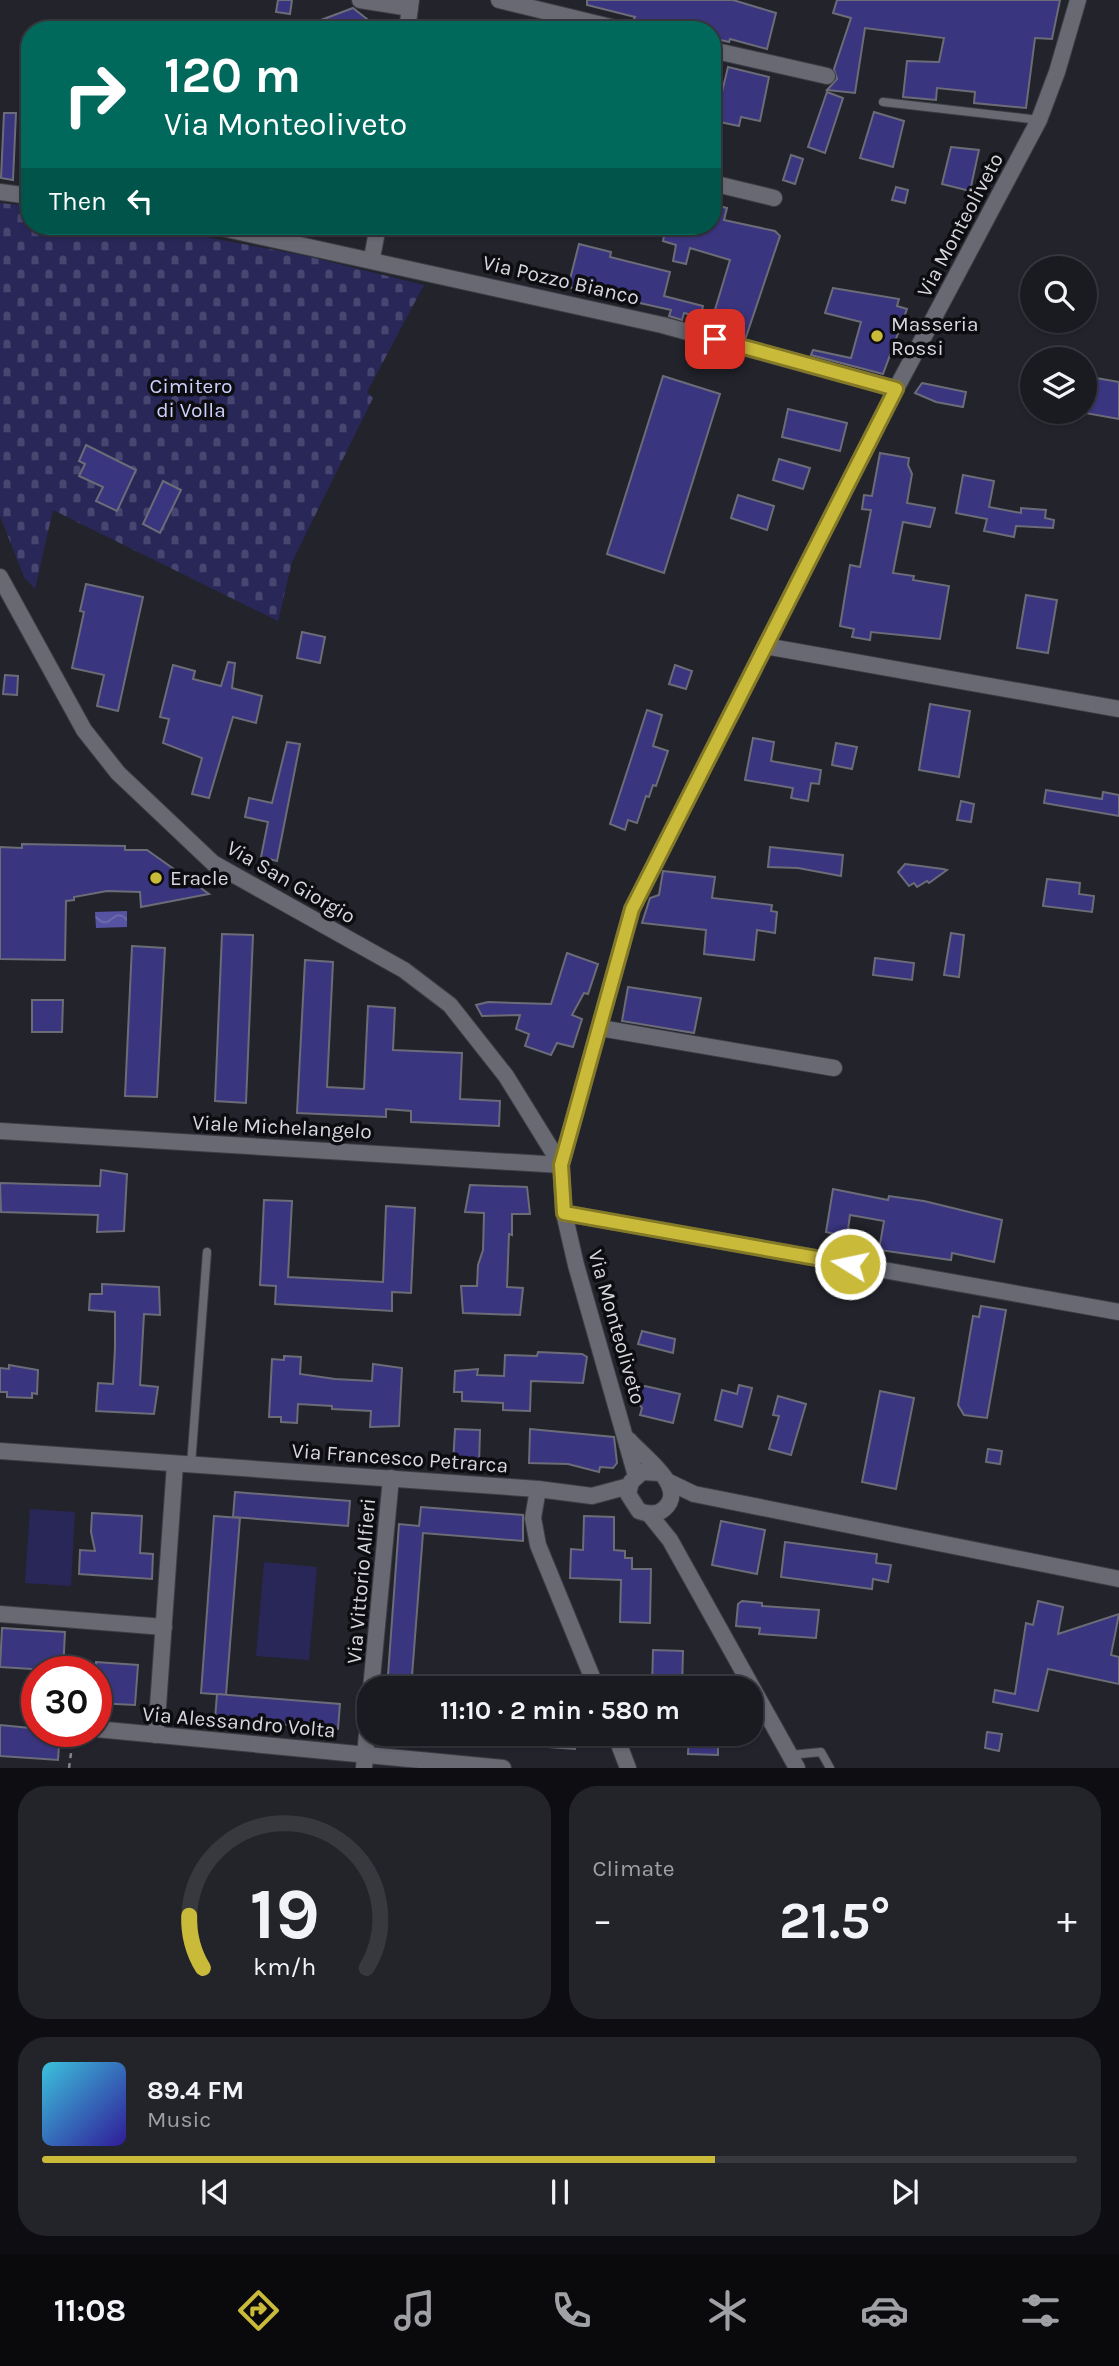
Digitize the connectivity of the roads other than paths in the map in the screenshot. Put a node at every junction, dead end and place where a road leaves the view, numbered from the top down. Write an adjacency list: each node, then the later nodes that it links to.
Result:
1 (360, 0): 4 (street)
2 (499, 0): 5 (street)
3 (1078, 0): 9 (street, Via Monteoliveto)
4 (410, 4)
5 (586, 21)
6 (721, 52): 7 (street)
7 (827, 76)
8 (883, 102): 9 (lane)
9 (1039, 120): 17 (street, Via Monteoliveto)
10 (721, 185): 13 (street)
11 (0, 192): 12 (street)
12 (21, 195)
13 (774, 198)
14 (258, 235): 16 (street, Via Pozzo Bianco)
15 (376, 235): 16 (street)
16 (372, 258): 17 (street, Via Pozzo Bianco)
17 (896, 389): 19 (street, Via Monteoliveto)
18 (0, 577): 24 (street, Via San Giorgio)
19 (765, 646): 20 (street); 21 (street, Via Monteoliveto)
20 (1119, 709)
21 (600, 1028): 22 (street); 24 (street, Via Monteoliveto)
22 (834, 1068)
23 (0, 1130): 24 (street, Viale Michelangelo)
24 (561, 1165): 25 (street, Via Monteoliveto)
25 (564, 1213): 27 (street); 28 (street, Via Monteoliveto)
26 (207, 1252): 30 (lane)
27 (1119, 1312)
28 (627, 1437): 32 (street, Via Monteoliveto); 33 (street, Via Monteoliveto)
29 (0, 1451): 30 (street, Via Francesco Petrarca)
30 (183, 1464): 31 (street, Via Francesco Petrarca); 39 (street)
31 (391, 1478): 34 (street, Via Francesco Petrarca); 40 (street, Via Vittorio Alfieri)
32 (665, 1478): 33 (street); 35 (street); 36 (street)
33 (632, 1488): 34 (street, Via Francesco Petrarca); 36 (street)
34 (538, 1489): 41 (street)
35 (694, 1494): 36 (street); 37 (street)
36 (660, 1508): 46 (street)
37 (1119, 1579)
38 (0, 1614): 39 (street)
39 (163, 1627): 43 (street)
40 (373, 1676)
41 (592, 1676)
42 (112, 1731): 43 (street, Via Alessandro Volta)
43 (156, 1735): 45 (street, Via Alessandro Volta)
44 (620, 1746): 48 (street)
45 (365, 1761): 47 (street, Via Alessandro Volta)
46 (790, 1763): 49 (lane)
47 (503, 1768)
48 (628, 1768)
49 (830, 1768)

